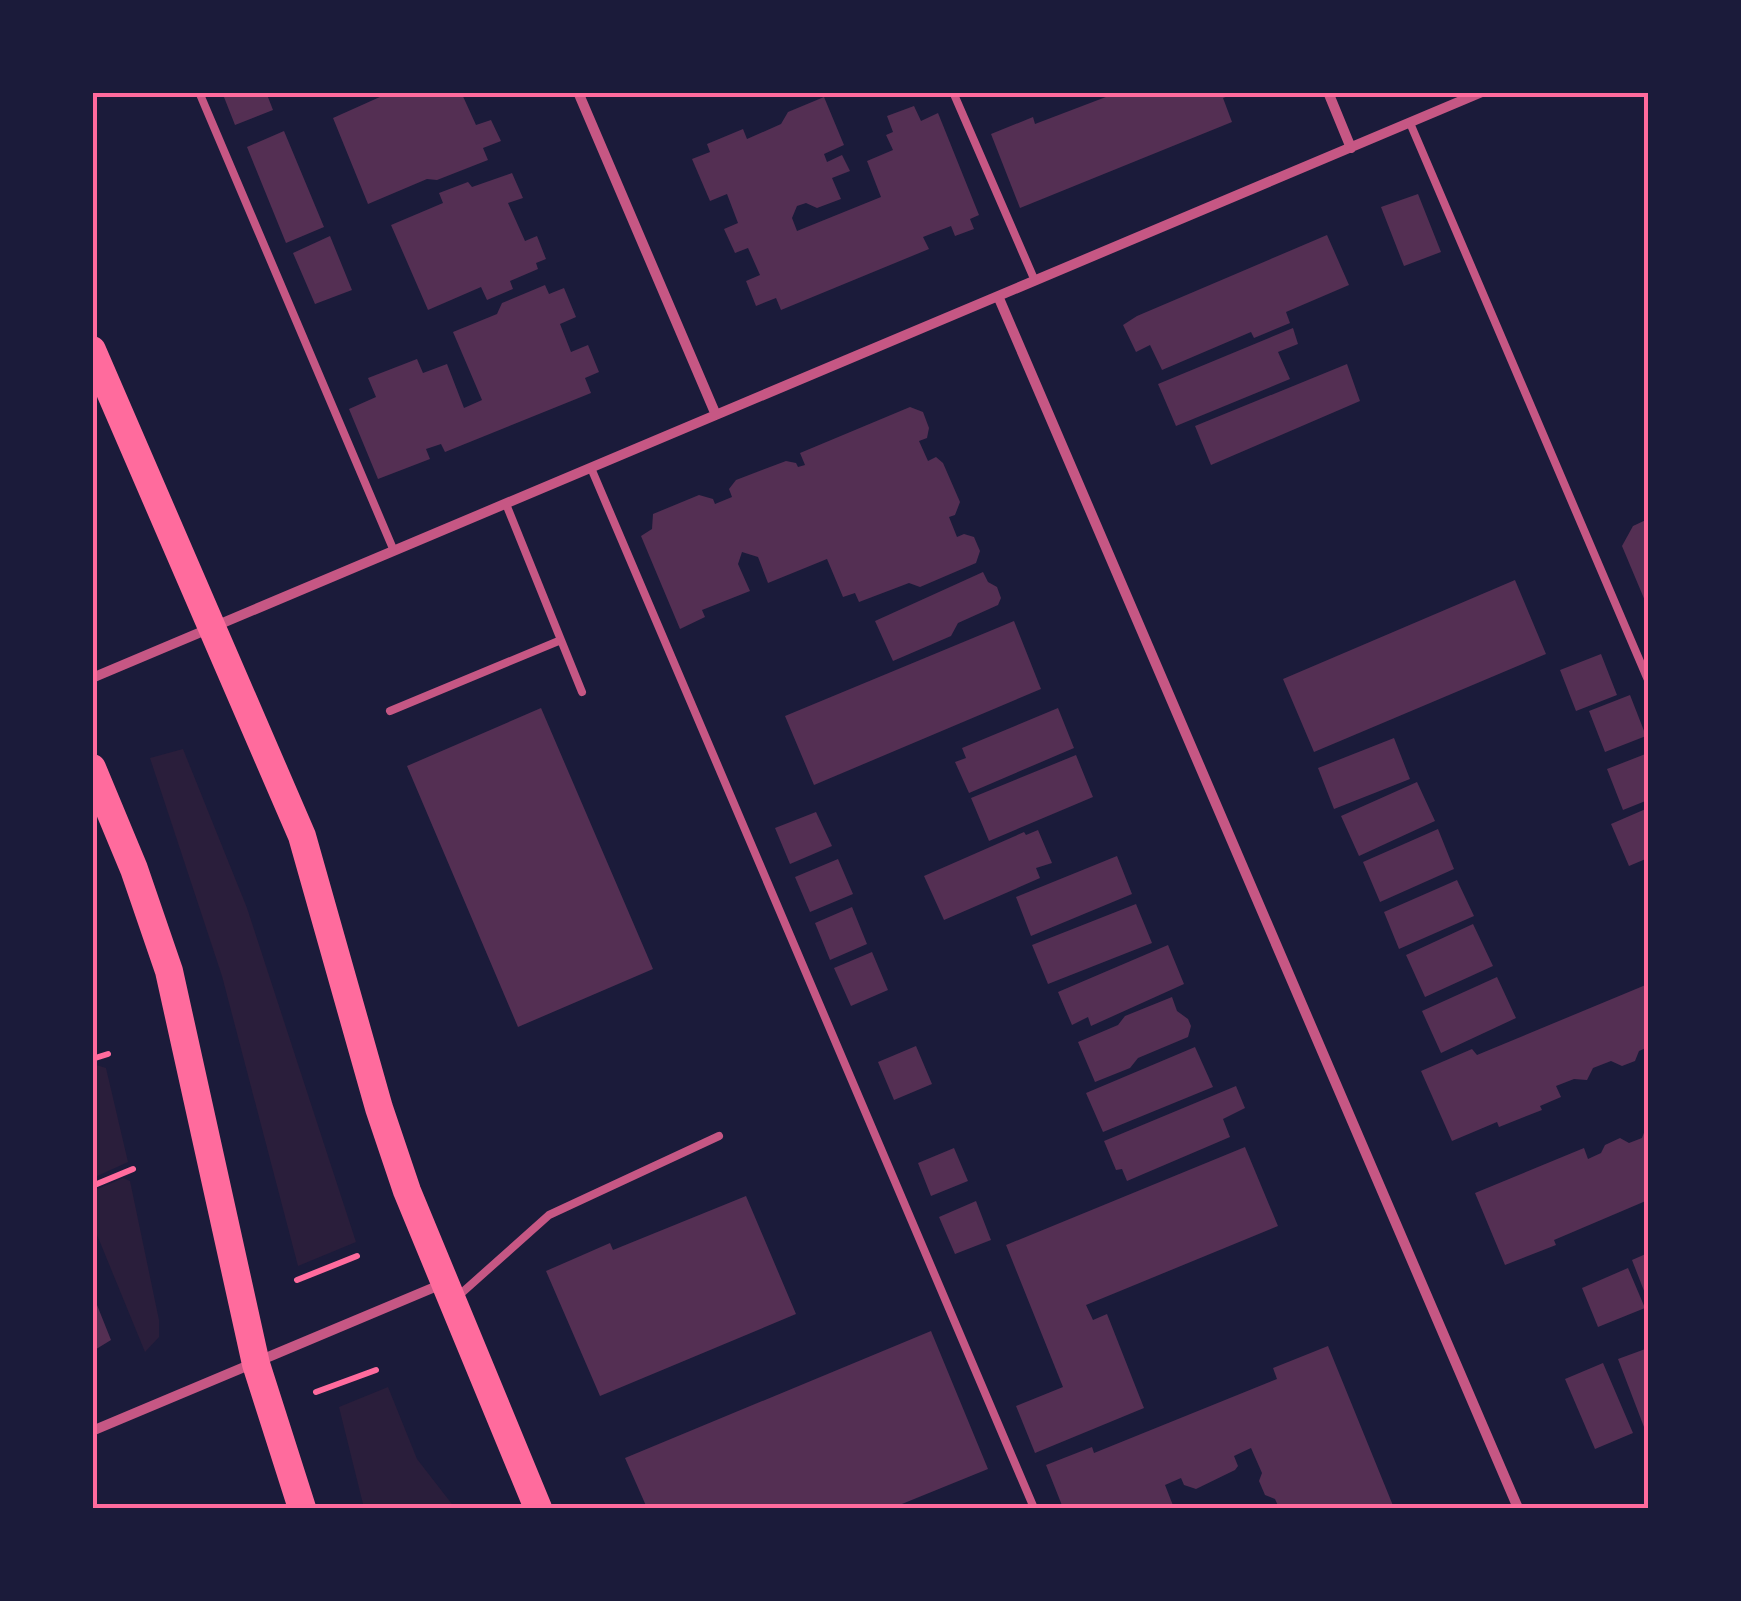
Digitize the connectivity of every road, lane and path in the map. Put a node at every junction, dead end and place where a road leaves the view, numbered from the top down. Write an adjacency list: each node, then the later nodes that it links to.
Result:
1 (199, 92): 14 (lane)
2 (578, 92): 11 (street)
3 (954, 92): 8 (lane)
4 (1328, 92): 7 (street)
5 (1482, 92): 6 (street)
6 (1410, 123): 7 (street); 18 (lane)
7 (1351, 148): 8 (street)
8 (1035, 281): 9 (street)
9 (998, 296): 11 (street); 37 (street)
10 (92, 350): 15 (highway)
11 (716, 415): 12 (street)
12 (591, 468): 13 (street); 36 (lane)
13 (506, 504): 14 (street); 16 (lane)
14 (394, 551): 15 (street)
15 (213, 627): 17 (street); 29 (highway)
16 (561, 640): 19 (lane); 20 (lane)
17 (92, 678)
18 (1648, 680)
19 (582, 692)
20 (390, 711)
21 (92, 768): 30 (highway)
22 (108, 1054): 23 (path)
23 (92, 1059)
24 (718, 1136): 29 (lane)
25 (134, 1169): 26 (path)
26 (92, 1186)
27 (357, 1256): 28 (path)
28 (296, 1280)
29 (449, 1292): 30 (street); 35 (highway)
30 (256, 1364): 33 (street); 34 (highway)
31 (376, 1370): 32 (path)
32 (316, 1392)
33 (92, 1431)
34 (302, 1508)
35 (538, 1508)
36 (1034, 1508)
37 (1518, 1508)

